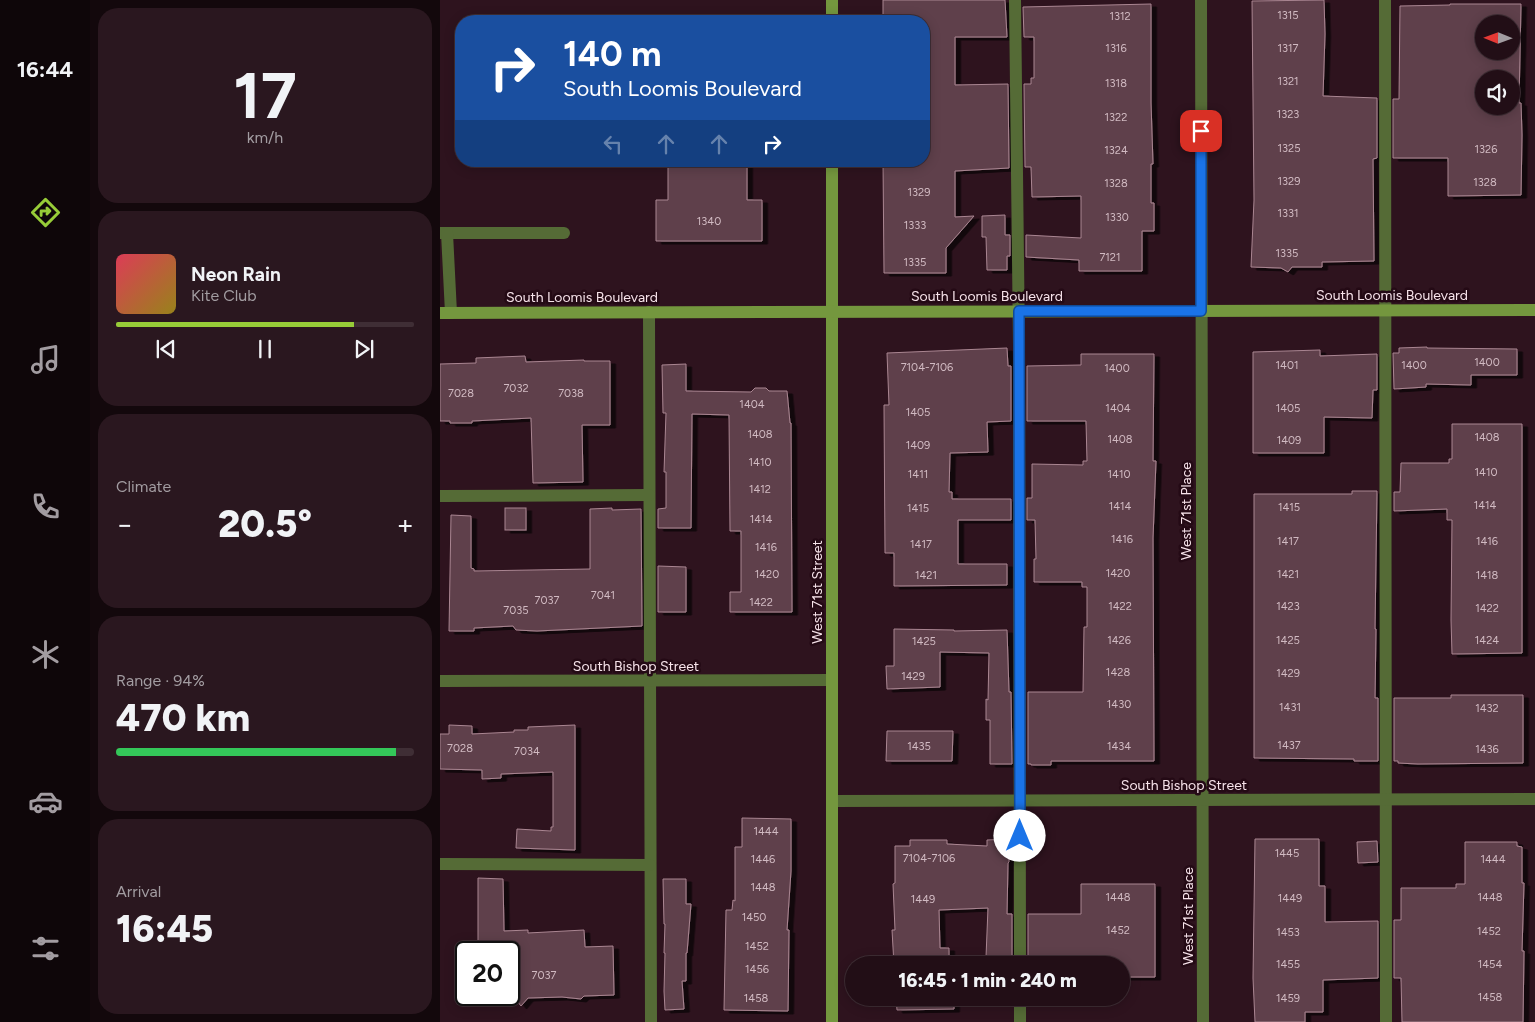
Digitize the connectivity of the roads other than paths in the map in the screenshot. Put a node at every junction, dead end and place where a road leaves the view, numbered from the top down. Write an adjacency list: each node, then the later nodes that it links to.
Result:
1 (832, 0): 5 (street)
2 (1015, 0): 11 (street)
3 (1201, 0): 12 (street, West 71st Place)
4 (1385, 0): 9 (street)
5 (832, 15)
6 (832, 167): 14 (street, West 71st Street)
7 (444, 233): 8 (street); 15 (street)
8 (564, 233)
9 (1386, 310): 10 (street, South Loomis Boulevard); 12 (street, South Loomis Boulevard); 25 (street)
10 (1535, 310)
11 (1019, 311): 12 (street, South Loomis Boulevard); 14 (street, South Loomis Boulevard); 23 (street)
12 (1201, 311): 24 (street, West 71st Place)
13 (649, 312): 14 (street, South Loomis Boulevard); 15 (street, South Loomis Boulevard); 16 (street)
14 (833, 312): 18 (street, West 71st Street)
15 (445, 313)
16 (650, 495): 17 (street); 20 (street)
17 (440, 496)
18 (832, 680): 20 (street, South Bishop Street); 22 (street, West 71st Street)
19 (440, 681): 20 (street, South Bishop Street)
20 (650, 681): 27 (street)
21 (1535, 799): 25 (street, South Bishop Street)
22 (832, 800): 23 (street, South Bishop Street); 31 (street, West 71st Street)
23 (1020, 800): 24 (street, South Bishop Street); 28 (street)
24 (1202, 800): 25 (street, South Bishop Street); 33 (street, West 71st Place)
25 (1386, 800): 34 (street)
26 (440, 864): 27 (street)
27 (650, 865): 30 (street)
28 (1020, 956)
29 (1020, 1006): 32 (street)
30 (651, 1022)
31 (832, 1022)
32 (1020, 1022)
33 (1203, 1022)
34 (1386, 1022)

